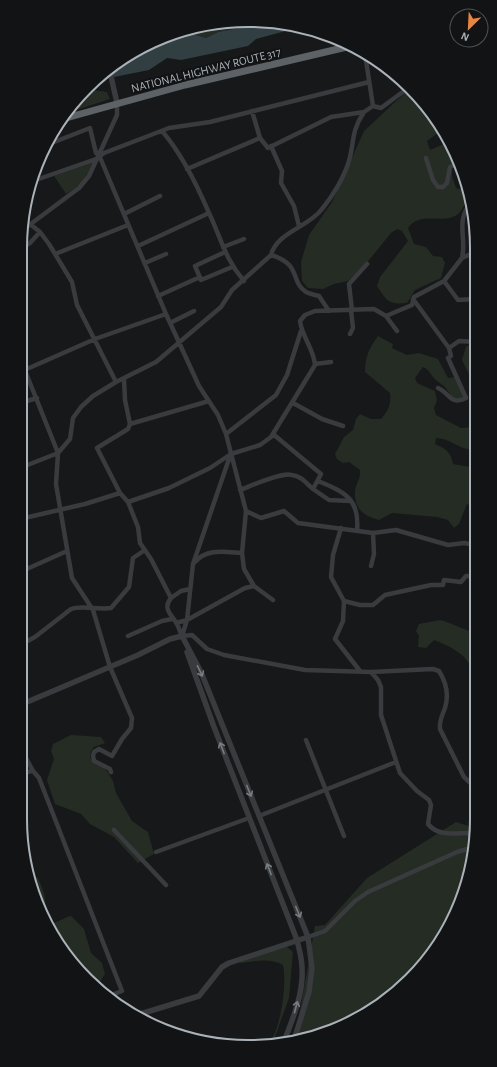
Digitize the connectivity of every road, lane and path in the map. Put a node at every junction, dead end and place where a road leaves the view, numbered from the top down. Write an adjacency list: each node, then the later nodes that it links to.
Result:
1 (342, 48): 6 (highway, NATIONAL HIGHWAY ROUTE 317)
2 (366, 61): 4 (street)
3 (111, 75): 6 (street)
4 (369, 82): 7 (street); 8 (street)
5 (404, 91): 7 (street)
6 (117, 102): 10 (highway, NATIONAL HIGHWAY ROUTE 317); 15 (street)
7 (373, 106): 9 (street)
8 (252, 111): 11 (street); 12 (street)
9 (364, 112): 14 (street); 26 (street)
10 (71, 116)
11 (162, 131): 15 (street); 18 (street)
12 (260, 138): 14 (street); 18 (street)
13 (55, 142): 15 (street)
14 (271, 146): 26 (street)
15 (99, 155): 19 (street); 23 (street); 24 (street)
16 (426, 158): 17 (street)
17 (454, 166)
18 (187, 169): 22 (street)
19 (38, 179)
20 (160, 196): 23 (street)
21 (466, 207): 36 (street)
22 (209, 213): 30 (street); 31 (street)
23 (124, 214): 25 (street)
24 (30, 224): 27 (street)
25 (128, 224): 30 (street); 32 (street)
26 (300, 226): 35 (street)
27 (40, 232): 29 (street); 32 (street)
28 (244, 239): 31 (street)
29 (27, 245)
30 (138, 246): 37 (street)
31 (224, 249): 39 (street); 40 (street)
32 (55, 254): 55 (street)
33 (166, 254): 37 (street)
34 (470, 254): 36 (street)
35 (271, 255): 42 (street); 48 (street)
36 (462, 258): 41 (street)
37 (145, 263): 43 (street)
38 (367, 264): 46 (street)
39 (232, 267): 40 (street); 42 (street)
40 (200, 277): 43 (street)
41 (444, 280): 44 (street); 45 (street)
42 (244, 281): 56 (street)
43 (158, 296): 49 (street)
44 (413, 299): 50 (street); 58 (street)
45 (470, 299)
46 (352, 310): 48 (street); 50 (street); 54 (street)
47 (194, 311): 51 (street)
48 (329, 311): 53 (street)
49 (166, 314): 51 (street); 55 (street)
50 (386, 316): 52 (street)
51 (170, 323): 56 (street)
52 (397, 330)
53 (301, 331): 60 (street); 72 (street)
54 (350, 334)
55 (95, 339): 61 (street); 64 (street)
56 (180, 342): 62 (street); 68 (street)
57 (470, 342): 58 (street)
58 (448, 348): 65 (street)
59 (331, 362): 60 (street)
60 (315, 364): 69 (street)
61 (27, 369)
62 (124, 379): 64 (street); 70 (street)
63 (27, 380): 66 (street)
64 (116, 382): 74 (street)
65 (438, 388)
66 (37, 398): 67 (street); 74 (street)
67 (27, 401)
68 (209, 401): 70 (street); 72 (street)
69 (293, 402): 71 (street); 73 (street)
70 (130, 424): 80 (street)
71 (343, 426)
72 (226, 434): 75 (street)
73 (272, 434): 75 (street); 77 (street)
74 (58, 453): 76 (street); 83 (street)
75 (230, 454): 79 (street); 82 (street); 93 (street)
76 (27, 465)
77 (318, 481): 78 (street); 81 (street)
78 (313, 489): 79 (street); 81 (street)
79 (240, 490): 84 (street)
80 (120, 492): 82 (street); 83 (street)
81 (350, 500): 87 (street)
82 (128, 502): 90 (street)
83 (61, 509): 85 (street); 91 (street)
84 (246, 511): 86 (street); 92 (street)
85 (27, 517)
86 (341, 528): 87 (street); 101 (street)
87 (357, 532): 88 (street)
88 (373, 533): 89 (street); 94 (street)
89 (470, 544)
90 (144, 550): 99 (street); 102 (street)
91 (67, 551): 95 (street); 102 (street)
92 (242, 553): 93 (street); 97 (street)
93 (193, 565): 98 (street)
94 (371, 566)
95 (27, 569)
96 (470, 576): 101 (street)
97 (254, 586): 100 (street); 104 (street)
98 (190, 589): 99 (street); 104 (street)
99 (171, 598): 103 (street)
100 (273, 600)
101 (344, 601): 110 (street)
102 (93, 610): 108 (street); 109 (street)
103 (172, 619): 105 (street); 106 (street)
104 (187, 620): 105 (street); 107 (street)
105 (176, 622): 107 (street)
106 (128, 636)
107 (182, 636): 109 (street); 110 (street); 121 (street, one-way to 121); 122 (street, one-way to 107)
108 (27, 641)
109 (110, 667): 112 (street); 118 (street)
110 (360, 671): 111 (street)
111 (370, 672): 115 (street); 119 (street)
112 (27, 702)
113 (306, 740): 120 (street)
114 (27, 759): 117 (street)
115 (396, 762): 120 (street); 124 (street)
116 (27, 771): 117 (street)
117 (33, 771): 131 (street)
118 (112, 772)
119 (470, 782)
120 (326, 790): 121 (street); 125 (street)
121 (259, 816): 129 (street, one-way to 129)
122 (249, 818): 127 (street); 130 (street, one-way to 122)
123 (114, 830): 128 (street)
124 (470, 833)
125 (344, 836)
126 (468, 849): 129 (street)
127 (156, 852)
128 (166, 885)
129 (308, 937): 130 (street); 133 (street)
130 (297, 940): 132 (street); 134 (street, one-way to 130)
131 (114, 994)
132 (144, 1013)
133 (296, 1035)
134 (286, 1037)

